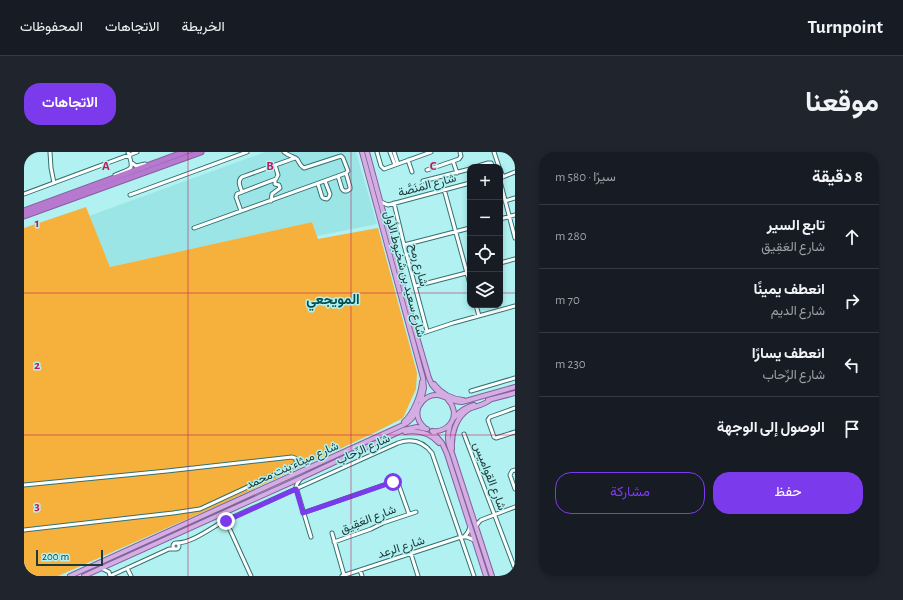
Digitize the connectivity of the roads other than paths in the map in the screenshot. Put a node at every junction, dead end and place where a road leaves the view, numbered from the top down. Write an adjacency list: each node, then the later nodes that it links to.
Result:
1 (50, 152): 37 (street)
2 (137, 152): 14 (street)
3 (185, 152): 18 (highway)
4 (201, 152): 56 (highway)
5 (247, 152): 44 (street)
6 (284, 152): 16 (street)
7 (367, 152): 25 (main road, شارع سعيد بن شخبوط الأول)
8 (377, 152): 21 (street)
9 (390, 152): 21 (street)
10 (394, 152): 21 (street)
11 (431, 152): 17 (street)
12 (460, 152): 19 (street)
13 (494, 152): 22 (street)
14 (129, 153): 20 (street); 37 (street)
15 (362, 154): 25 (main road); 54 (main road, شارع سعيد بن شخبوط الأول)
16 (295, 158): 23 (street); 30 (street)
17 (408, 160): 21 (street); 27 (street)
18 (160, 161): 20 (street); 34 (highway)
19 (453, 161): 26 (street); 29 (street)
20 (132, 163): 34 (street)
21 (397, 164)
22 (498, 164)
23 (275, 166): 33 (street); 41 (street)
24 (467, 169): 29 (street)
25 (372, 170): 48 (main road, شارع سعيد بن شخبوط الأول)
26 (427, 170)
27 (412, 172)
28 (515, 172): 32 (street)
29 (457, 173): 36 (street)
30 (346, 174): 31 (street); 31 (street)
31 (338, 176): 35 (street)
32 (503, 176)
33 (276, 179): 41 (street); 46 (street)
34 (108, 180): 51 (highway)
35 (325, 181): 38 (street); 38 (street)
36 (423, 181)
37 (54, 183): 43 (street)
38 (318, 184): 46 (street)
39 (467, 184): 40 (street, شارع المَنَصَّة)
40 (444, 190): 49 (street, شارع المَنَصَّة); 62 (street)
41 (242, 192): 52 (street)
42 (503, 193): 47 (street)
43 (24, 194)
44 (130, 195)
45 (515, 198): 47 (street)
46 (271, 200): 52 (street)
47 (505, 201): 57 (street)
48 (381, 202): 50 (street, شارع المَنَصَّة); 53 (main road, شارع سعيد بن شخبوط الأول)
49 (394, 203): 50 (street, شارع المَنَصَّة); 64 (street, شارع رمح)
50 (388, 205): 53 (street, شارع المَنَصَّة)
51 (24, 210)
52 (241, 211): 59 (street)
53 (384, 211): 61 (main road, شارع سعيد بن شخبوط الأول)
54 (378, 213): 61 (main road); 78 (main road, شارع سعيد بن شخبوط الأول)
55 (515, 215): 57 (street)
56 (24, 216)
57 (509, 217): 58 (street); 63 (street)
58 (503, 218)
59 (194, 228)
60 (467, 229): 62 (street)
61 (389, 232): 73 (main road, شارع سعيد بن شخبوط الأول)
62 (456, 232): 64 (street); 67 (street)
63 (515, 238)
64 (404, 245): 69 (street, شارع رمح)
65 (515, 259): 66 (street)
66 (503, 262)
67 (467, 269)
68 (467, 272): 69 (street)
69 (416, 286): 74 (street, شارع رمح)
70 (515, 306): 72 (street)
71 (477, 308): 72 (street)
72 (479, 316): 74 (street)
73 (415, 330): 75 (street); 76 (main road, شارع سعيد بن شخبوط الأول)
74 (427, 331): 75 (street)
75 (423, 333): 76 (street)
76 (418, 341): 77 (main road, شارع سعيد بن شخبوط الأول)
77 (428, 372): 83 (main road); 84 (main road, شارع سعيد بن شخبوط الأول)
78 (422, 374): 86 (main road, شارع سعيد بن شخبوط الأول); 93 (main road)
79 (515, 378): 81 (street)
80 (515, 387): 83 (main road)
81 (471, 391)
82 (515, 393): 85 (main road)
83 (485, 396): 84 (main road)
84 (445, 398): 86 (main road); 89 (main road)
85 (490, 400): 89 (main road); 96 (main road)
86 (421, 402): 87 (main road, شارع ميثاء بنت محمد)
87 (418, 407): 91 (main road); 93 (main road, شارع ميثاء بنت محمد)
88 (515, 408): 94 (street)
89 (454, 418): 90 (main road)
90 (450, 425): 92 (main road); 96 (main road)
91 (427, 430): 92 (main road); 93 (main road, شارع ميثاء بنت محمد)
92 (432, 431): 97 (main road)
93 (394, 432): 97 (main road); 99 (main road, شارع ميثاء بنت محمد); 117 (main road, شارع ميثاء بنت محمد)
94 (515, 432)
95 (464, 434): 108 (street, شارع القواميس)
96 (452, 453): 109 (main road)
97 (447, 454): 112 (main road)
98 (515, 470): 103 (street)
99 (301, 478): 101 (main road, شارع ميثاء بنت محمد); 102 (street)
100 (24, 485): 114 (street)
101 (286, 485): 102 (street); 115 (main road, شارع ميثاء بنت محمد)
102 (296, 488): 106 (street); 111 (street, شارع الرِّحاب); 120 (street, شارع الرِّحاب)
103 (515, 490)
104 (515, 507): 108 (street)
105 (416, 512): 107 (street, شارع العَقِيق)
106 (303, 513): 107 (street, شارع العَقِيق); 119 (street)
107 (409, 514): 123 (street, شارع العَقِيق)
108 (495, 515): 110 (street); 134 (street, شارع القواميس)
109 (472, 517): 110 (street); 113 (main road)
110 (481, 520): 113 (street)
111 (226, 521): 124 (street, شارع الرِّحاب); 141 (street)
112 (470, 527): 118 (street); 122 (main road)
113 (476, 528): 147 (main road)
114 (24, 530)
115 (178, 533): 121 (main road, شارع ميثاء بنت محمد); 125 (street)
116 (332, 533): 123 (street)
117 (159, 536): 129 (main road, شارع ميثاء بنت محمد); 130 (main road)
118 (465, 536): 120 (street, شارع الرعد); 122 (street)
119 (311, 537)
120 (461, 537): 128 (street, شارع الرعد); 145 (street, شارع الرِّحاب)
121 (165, 539): 125 (street); 130 (main road, شارع ميثاء بنت محمد)
122 (474, 540): 146 (main road)
123 (334, 542): 142 (street)
124 (183, 543): 125 (street, شارع الرِّحاب); 126 (street, شارع الرِّحاب)
125 (175, 544): 126 (street); 127 (street)
126 (177, 548): 127 (street)
127 (169, 549): 133 (street)
128 (411, 554): 135 (street, شارع الرعد); 144 (street)
129 (116, 555): 137 (main road, شارع ميثاء بنت محمد); 138 (main road)
130 (124, 558): 131 (main road, شارع ميثاء بنت محمد)
131 (111, 564): 132 (main road, شارع ميثاء بنت محمد); 136 (street)
132 (101, 568): 136 (street); 138 (main road, شارع ميثاء بنت محمد)
133 (127, 568): 139 (street); 140 (street)
134 (515, 569)
135 (360, 570): 142 (street, شارع الرعد); 143 (street)
136 (109, 572): 139 (street)
137 (70, 576)
138 (84, 576)
139 (110, 576)
140 (131, 576)
141 (251, 576)
142 (343, 576)
143 (362, 576)
144 (418, 576)
145 (474, 576)
146 (486, 576)
147 (492, 576)

